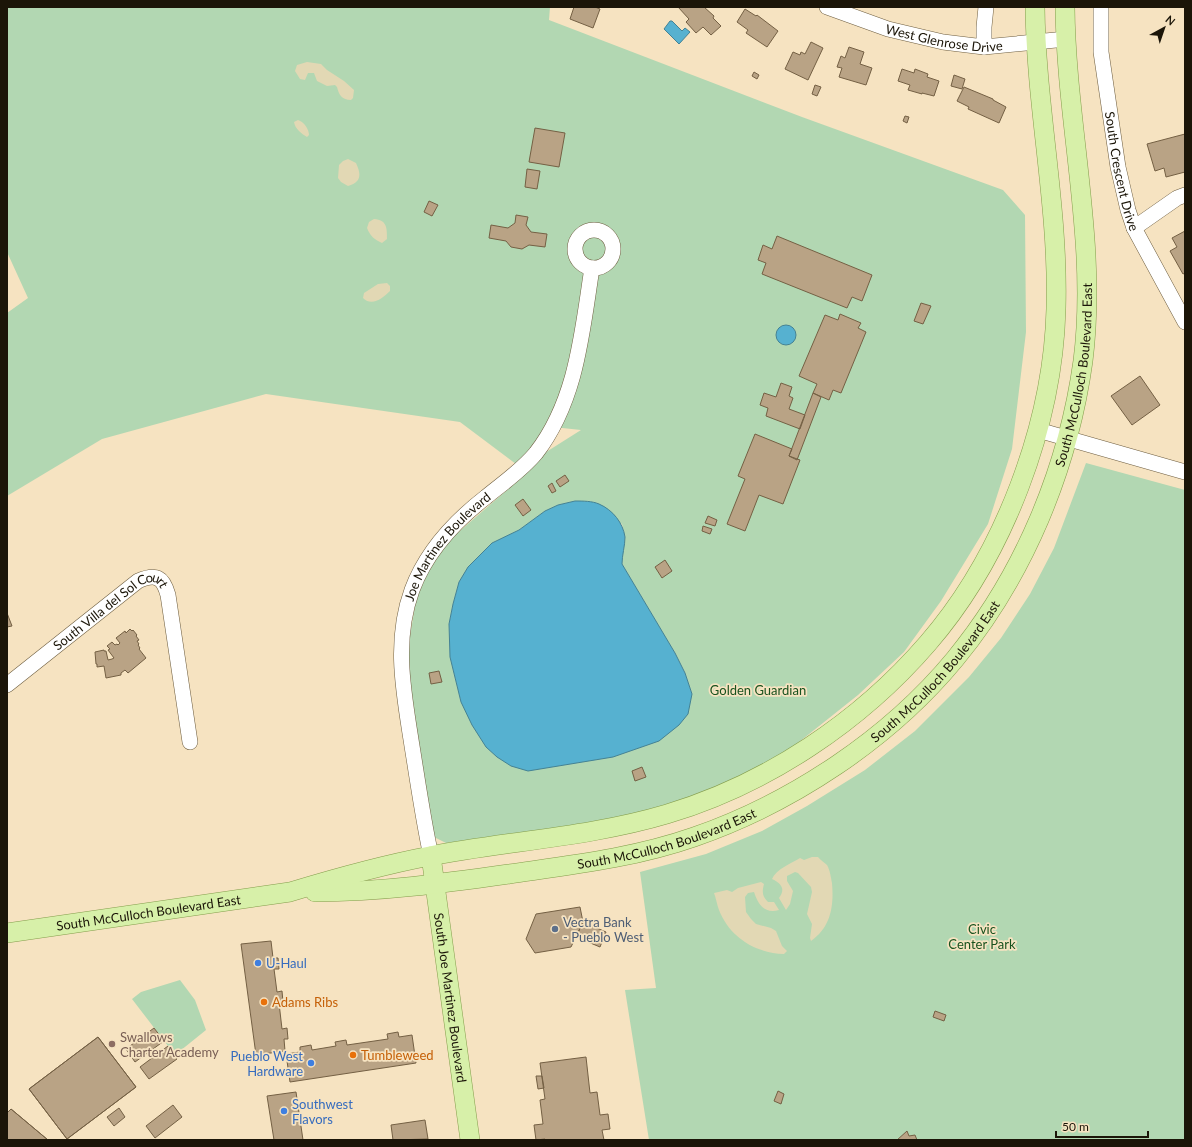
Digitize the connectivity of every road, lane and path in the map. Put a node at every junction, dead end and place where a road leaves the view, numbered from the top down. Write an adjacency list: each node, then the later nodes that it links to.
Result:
1 (827, 7): 8 (street, West Glenrose Drive)
2 (986, 7): 8 (street)
3 (1035, 7): 7 (main road, South McCulloch Boulevard East)
4 (1065, 7): 6 (main road, South McCulloch Boulevard East)
5 (1101, 7): 10 (street, South Crescent Drive)
6 (1066, 39): 7 (street, West Glenrose Drive); 14 (main road, South McCulloch Boulevard East)
7 (1036, 42): 8 (street, West Glenrose Drive); 13 (main road, South McCulloch Boulevard East)
8 (984, 47)
9 (1185, 195): 10 (street)
10 (1134, 228): 12 (street, South Crescent Drive)
11 (592, 268): 18 (street, Joe Martinez Boulevard)
12 (1185, 322)
13 (1038, 430): 14 (street); 18 (main road, South McCulloch Boulevard East)
14 (1067, 438): 15 (street); 19 (main road, South McCulloch Boulevard East)
15 (1185, 472)
16 (7, 685): 17 (street, South Villa del Sol Court)
17 (190, 742)
18 (431, 856): 19 (main road, South Joe Martinez Boulevard); 20 (main road, South McCulloch Boulevard East)
19 (436, 884): 20 (main road, South McCulloch Boulevard East); 22 (main road, South Joe Martinez Boulevard)
20 (290, 892): 21 (main road, South McCulloch Boulevard East)
21 (7, 933)
22 (470, 1140)

